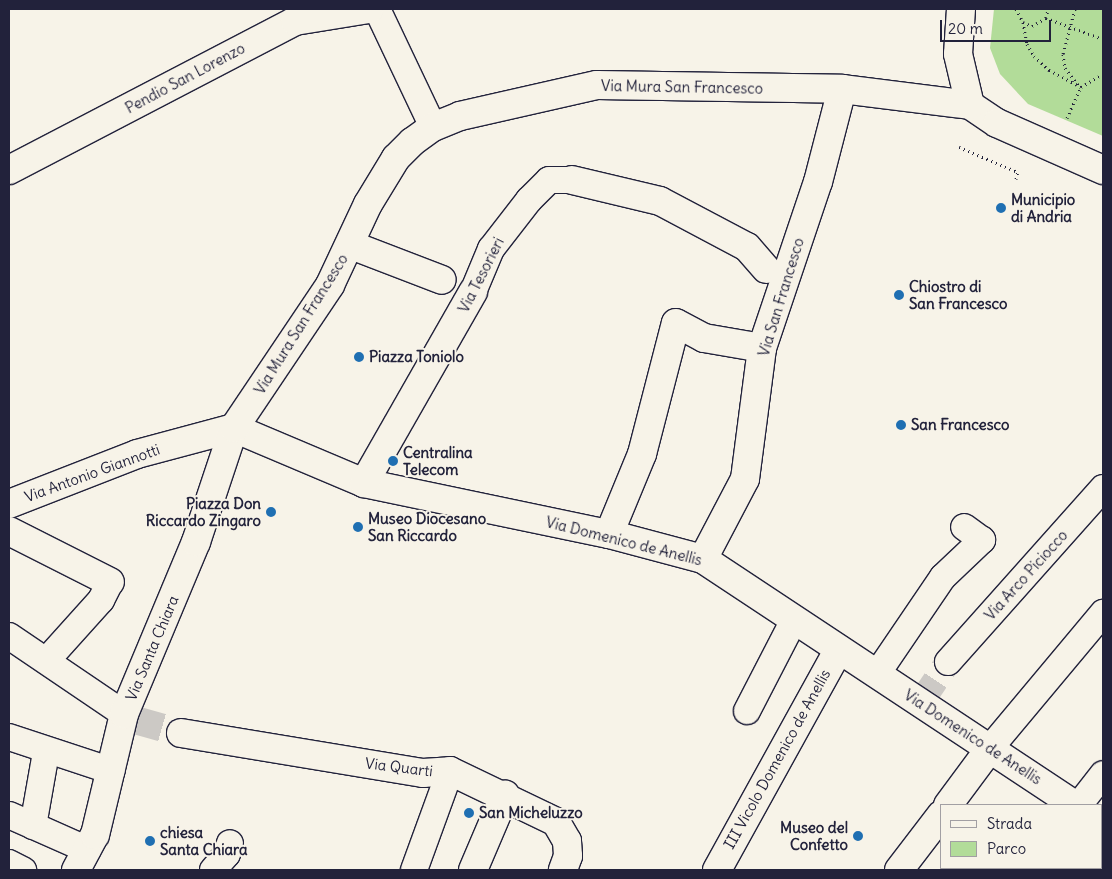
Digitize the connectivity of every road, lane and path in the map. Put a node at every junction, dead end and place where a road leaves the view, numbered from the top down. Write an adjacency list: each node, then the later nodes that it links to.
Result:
1 (369, 9): 19 (street, Pendio San Lorenzo)
2 (377, 9): 15 (street)
3 (961, 9): 14 (street)
4 (1016, 9): 8 (path)
5 (1048, 9): 7 (path)
6 (1075, 9): 9 (path)
7 (1046, 18): 8 (path); 9 (path)
8 (1023, 22): 12 (path)
9 (1067, 26): 10 (path); 12 (path)
10 (1103, 39)
11 (1103, 74): 12 (path)
12 (1080, 87): 17 (path)
13 (842, 89): 14 (street, Via Mura San Francesco); 15 (street, Via Mura San Francesco); 28 (street, Via San Francesco)
14 (970, 105): 17 (street)
15 (433, 127): 24 (street, Via Mura San Francesco)
16 (959, 147): 18 (path)
17 (1053, 149): 20 (street)
18 (1001, 166)
19 (9, 170)
20 (1103, 170)
21 (1018, 171): 22 (path)
22 (1016, 178)
23 (572, 180): 25 (street, Via Tesorieri); 27 (street, Via Tesorieri)
24 (351, 245): 26 (street); 29 (street, Via Mura San Francesco)
25 (766, 269)
26 (442, 280)
27 (473, 292): 30 (street, Via Tesorieri)
28 (762, 348): 35 (street); 36 (street, Via San Francesco)
29 (234, 428): 30 (street, Via Domenico de Anellis); 32 (street, Via Antonio Giannotti); 46 (street, Via Santa Chiara)
30 (364, 483): 35 (street, Via Domenico de Anellis)
31 (1103, 488): 43 (street, Via Arco Piciocco)
32 (9, 504)
33 (964, 528): 44 (street)
34 (9, 530): 37 (street)
35 (608, 534): 36 (street, Via Domenico de Anellis)
36 (704, 559): 39 (street, Via Domenico de Anellis)
37 (110, 582): 42 (street)
38 (1103, 613): 49 (street)
39 (794, 620): 41 (street, Via Domenico de Anellis); 45 (street)
40 (9, 636): 42 (street)
41 (839, 649): 44 (street, Via Domenico de Anellis); 69 (street, III Vicolo Domenico de Anellis)
42 (47, 660): 46 (street)
43 (948, 662)
44 (877, 674): 49 (street, Via Domenico de Anellis)
45 (747, 711)
46 (130, 717): 51 (street, Via Santa Chiara)
47 (181, 733): 52 (street, Via Quarti)
48 (9, 737): 50 (street)
49 (991, 747): 55 (street); 56 (street, Via Domenico de Anellis)
50 (46, 752): 51 (street); 60 (street)
51 (112, 771): 62 (street, Via Santa Chiara)
52 (450, 771): 54 (street, Via Quarti); 66 (street)
53 (1103, 774): 57 (street)
54 (505, 795): 67 (street); 68 (street, Via Quarti)
55 (949, 804)
56 (1074, 804)
57 (1080, 804)
58 (9, 815): 60 (street)
59 (940, 816): 70 (street)
60 (33, 826): 62 (street)
61 (230, 842): 65 (street)
62 (82, 860)
63 (9, 862): 64 (street)
64 (23, 870)
65 (213, 870)
66 (414, 870)
67 (473, 870)
68 (563, 870)
69 (717, 870)
70 (899, 870)

